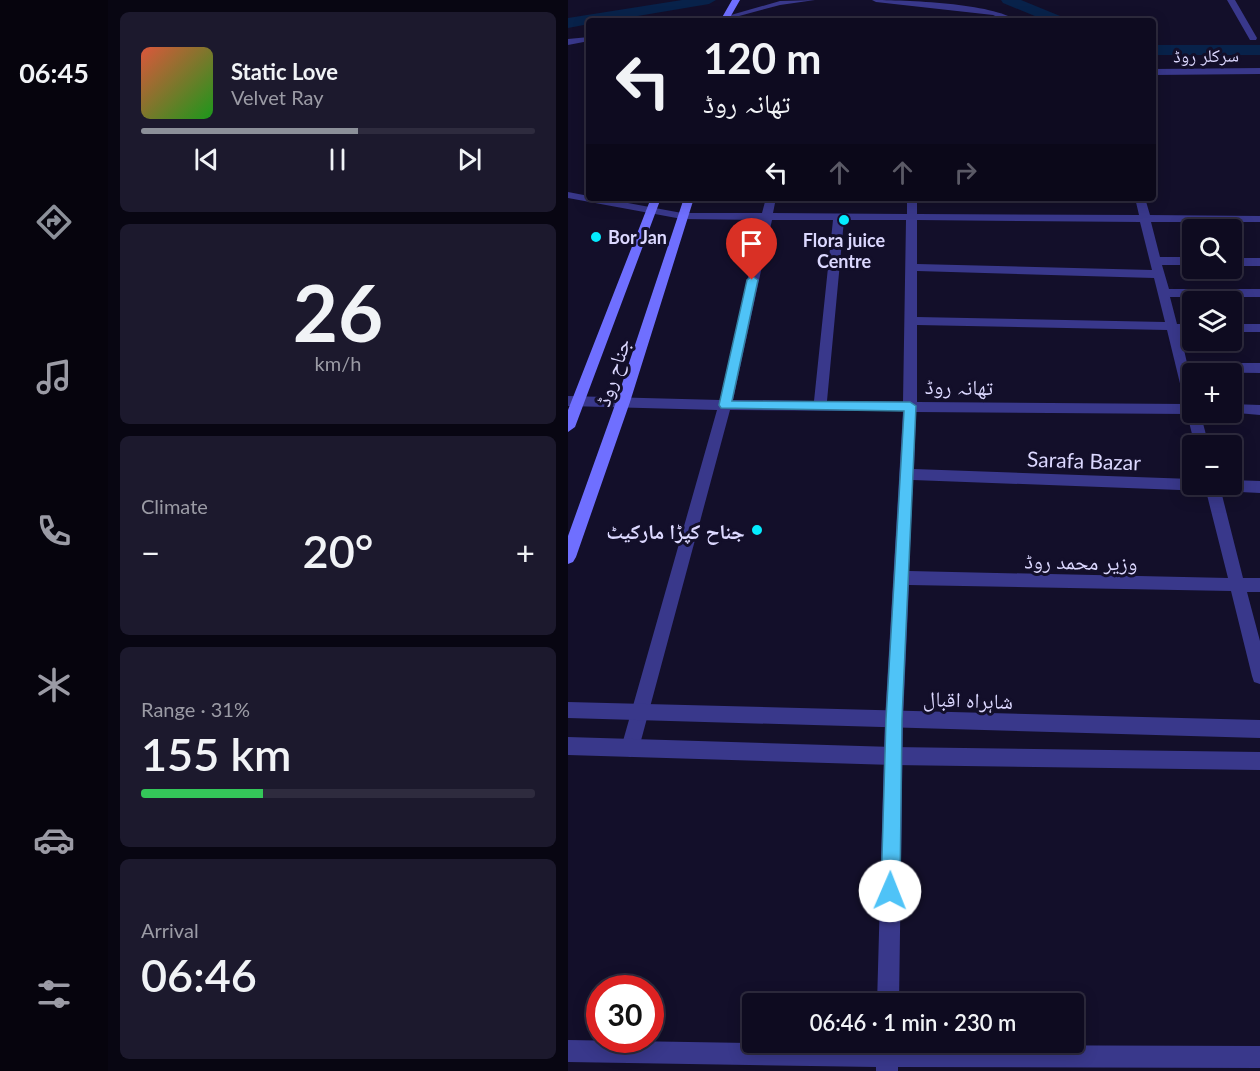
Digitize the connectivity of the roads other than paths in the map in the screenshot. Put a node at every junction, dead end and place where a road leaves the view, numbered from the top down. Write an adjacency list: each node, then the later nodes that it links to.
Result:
1 (811, 0): 6 (street)
2 (876, 0): 7 (street)
3 (1231, 0): 8 (street)
4 (735, 3): 5 (main road)
5 (729, 18)
6 (734, 18)
7 (1007, 18)
8 (1253, 38)
9 (586, 39): 10 (street)
10 (568, 42)
11 (1260, 71): 12 (street, سرکلر روڈ)
12 (1156, 72)
13 (568, 195): 14 (street)
14 (586, 198)
15 (601, 201): 21 (street)
16 (655, 201): 21 (main road, جناح روڈ)
17 (688, 201): 22 (main road, جناح روڈ)
18 (770, 201): 23 (street)
19 (912, 201): 25 (street)
20 (1141, 201): 26 (street)
21 (651, 210): 22 (street); 44 (main road, جناح روڈ)
22 (682, 216): 23 (street); 45 (main road, جناح روڈ)
23 (766, 217): 24 (street); 46 (street)
24 (839, 217): 25 (street); 47 (street)
25 (913, 218): 26 (street); 32 (street)
26 (1145, 218): 27 (street); 28 (street)
27 (1260, 219)
28 (1156, 261): 29 (street); 33 (street)
29 (1182, 261)
30 (1242, 262): 31 (street)
31 (1260, 262)
32 (912, 267): 33 (street); 36 (street)
33 (1159, 274): 34 (street)
34 (1164, 293): 35 (street); 37 (street)
35 (1260, 293)
36 (911, 321): 37 (street); 48 (street)
37 (1172, 327): 38 (street); 41 (street)
38 (1182, 328)
39 (1242, 328): 40 (street)
40 (1260, 328)
41 (1182, 367)
42 (1242, 368): 43 (street)
43 (1260, 368)
44 (573, 401): 45 (street, تھانہ روڈ); 52 (main road, جناح روڈ)
45 (623, 402): 46 (street, تھانہ روڈ); 58 (main road, جناح روڈ)
46 (725, 405): 47 (street, تھانہ روڈ); 64 (street)
47 (820, 406): 48 (street, تھانہ روڈ)
48 (910, 406): 50 (street, تھانہ روڈ); 53 (street)
49 (1242, 409): 51 (street)
50 (1182, 410)
51 (1260, 410)
52 (568, 427)
53 (907, 474): 54 (street, Sarafa Bazar); 59 (street)
54 (1182, 484)
55 (1242, 486): 56 (street, Sarafa Bazar)
56 (1260, 487)
57 (1214, 495): 60 (street)
58 (568, 557)
59 (901, 578): 60 (street, وزیر محمد روڈ); 65 (street)
60 (1237, 585): 61 (street, وزیر محمد روڈ); 62 (street)
61 (1260, 585)
62 (1260, 676)
63 (568, 710): 64 (street, شاہراہ اقبال)
64 (640, 712): 65 (street, شاہراہ اقبال); 68 (street)
65 (894, 719): 66 (street, شاہراہ اقبال); 69 (street)
66 (1260, 729)
67 (568, 746): 68 (street)
68 (630, 748): 69 (street)
69 (893, 756): 70 (street); 71 (street)
70 (1260, 761)
71 (888, 993)
72 (568, 1051): 73 (street)
73 (887, 1056): 74 (street)
74 (1260, 1057)

